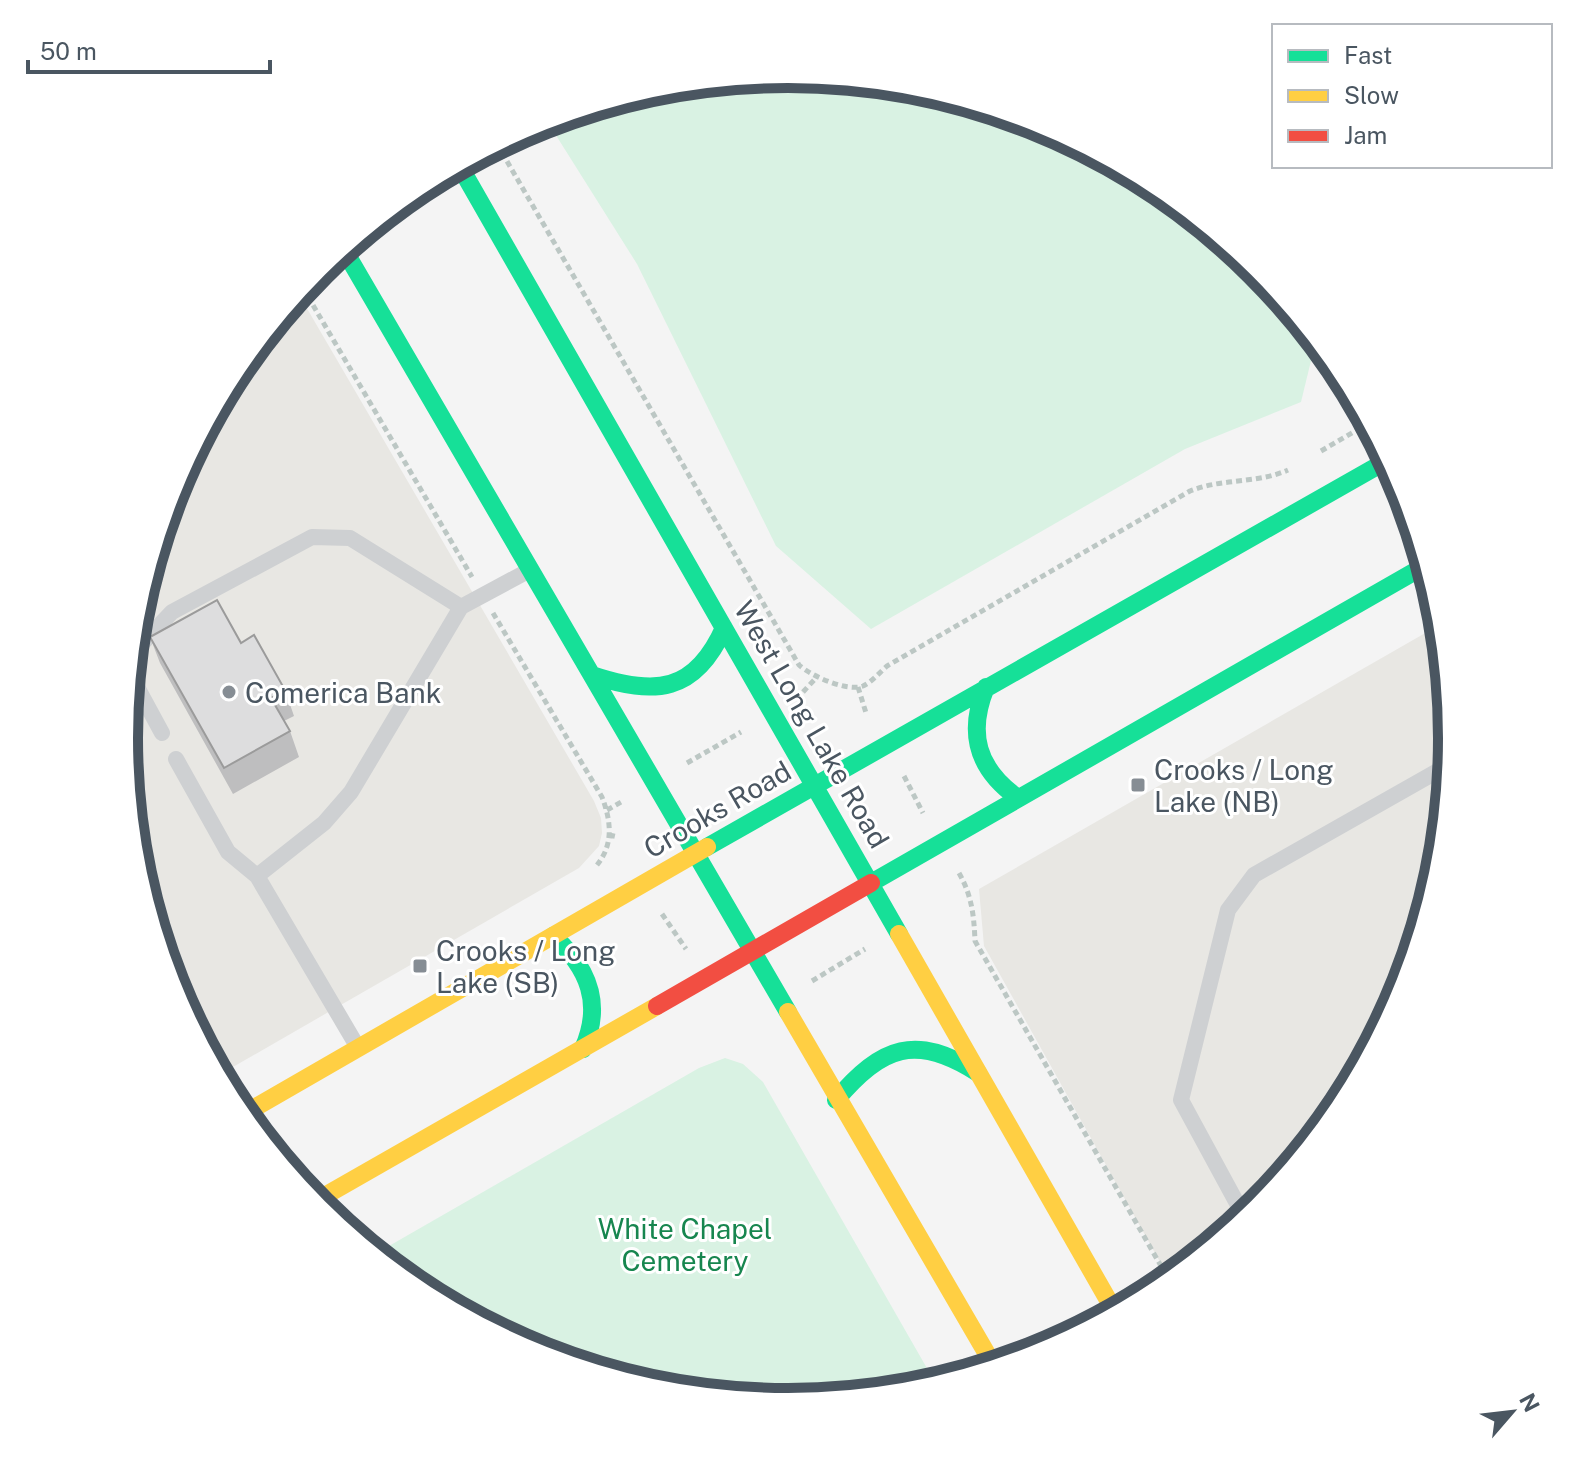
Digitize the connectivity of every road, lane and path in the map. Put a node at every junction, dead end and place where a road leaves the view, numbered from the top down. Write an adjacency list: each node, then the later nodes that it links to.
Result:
1 (503, 154): 17 (path)
2 (464, 174): 14 (main road, West Long Lake Road)
3 (349, 258): 9 (main road)
4 (309, 298): 11 (path)
5 (1359, 429): 6 (path)
6 (1314, 455)
7 (1300, 463): 18 (path)
8 (1378, 466): 19 (main road, Crooks Road)
9 (531, 569): 12 (lane); 16 (main road)
10 (1416, 571): 30 (main road)
11 (471, 575)
12 (461, 607): 15 (lane); 37 (lane)
13 (494, 614): 31 (path)
14 (724, 628): 16 (main road); 29 (main road, West Long Lake Road)
15 (146, 639)
16 (592, 675): 35 (main road)
17 (816, 678): 18 (path); 21 (path)
18 (858, 687): 22 (path)
19 (986, 687): 29 (main road, Crooks Road); 30 (main road)
20 (139, 691): 24 (lane)
21 (803, 692)
22 (860, 704)
23 (750, 726): 26 (path)
24 (162, 733)
25 (176, 759): 37 (lane)
26 (679, 768)
27 (900, 768): 32 (path)
28 (1437, 771): 51 (lane)
29 (814, 785): 35 (main road, Crooks Road); 38 (main road, West Long Lake Road)
30 (1018, 798): 38 (main road)
31 (615, 805)
32 (925, 818)
33 (609, 835): 34 (path)
34 (618, 837)
35 (696, 854): 40 (main road, Crooks Road); 42 (main road)
36 (957, 870): 52 (path)
37 (257, 876): 45 (lane)
38 (870, 884): 42 (main road); 47 (main road, West Long Lake Road)
39 (657, 907): 43 (path)
40 (553, 936): 45 (main road, Crooks Road); 46 (main road)
41 (874, 943): 44 (path)
42 (752, 951): 46 (main road); 48 (main road)
43 (689, 954)
44 (805, 986)
45 (358, 1047): 49 (main road, Crooks Road)
46 (583, 1049): 50 (main road)
47 (978, 1073): 48 (main road); 53 (main road, West Long Lake Road)
48 (836, 1100): 54 (main road)
49 (254, 1108)
50 (326, 1195)
51 (1239, 1207)
52 (1163, 1269)
53 (1110, 1303)
54 (988, 1357)

